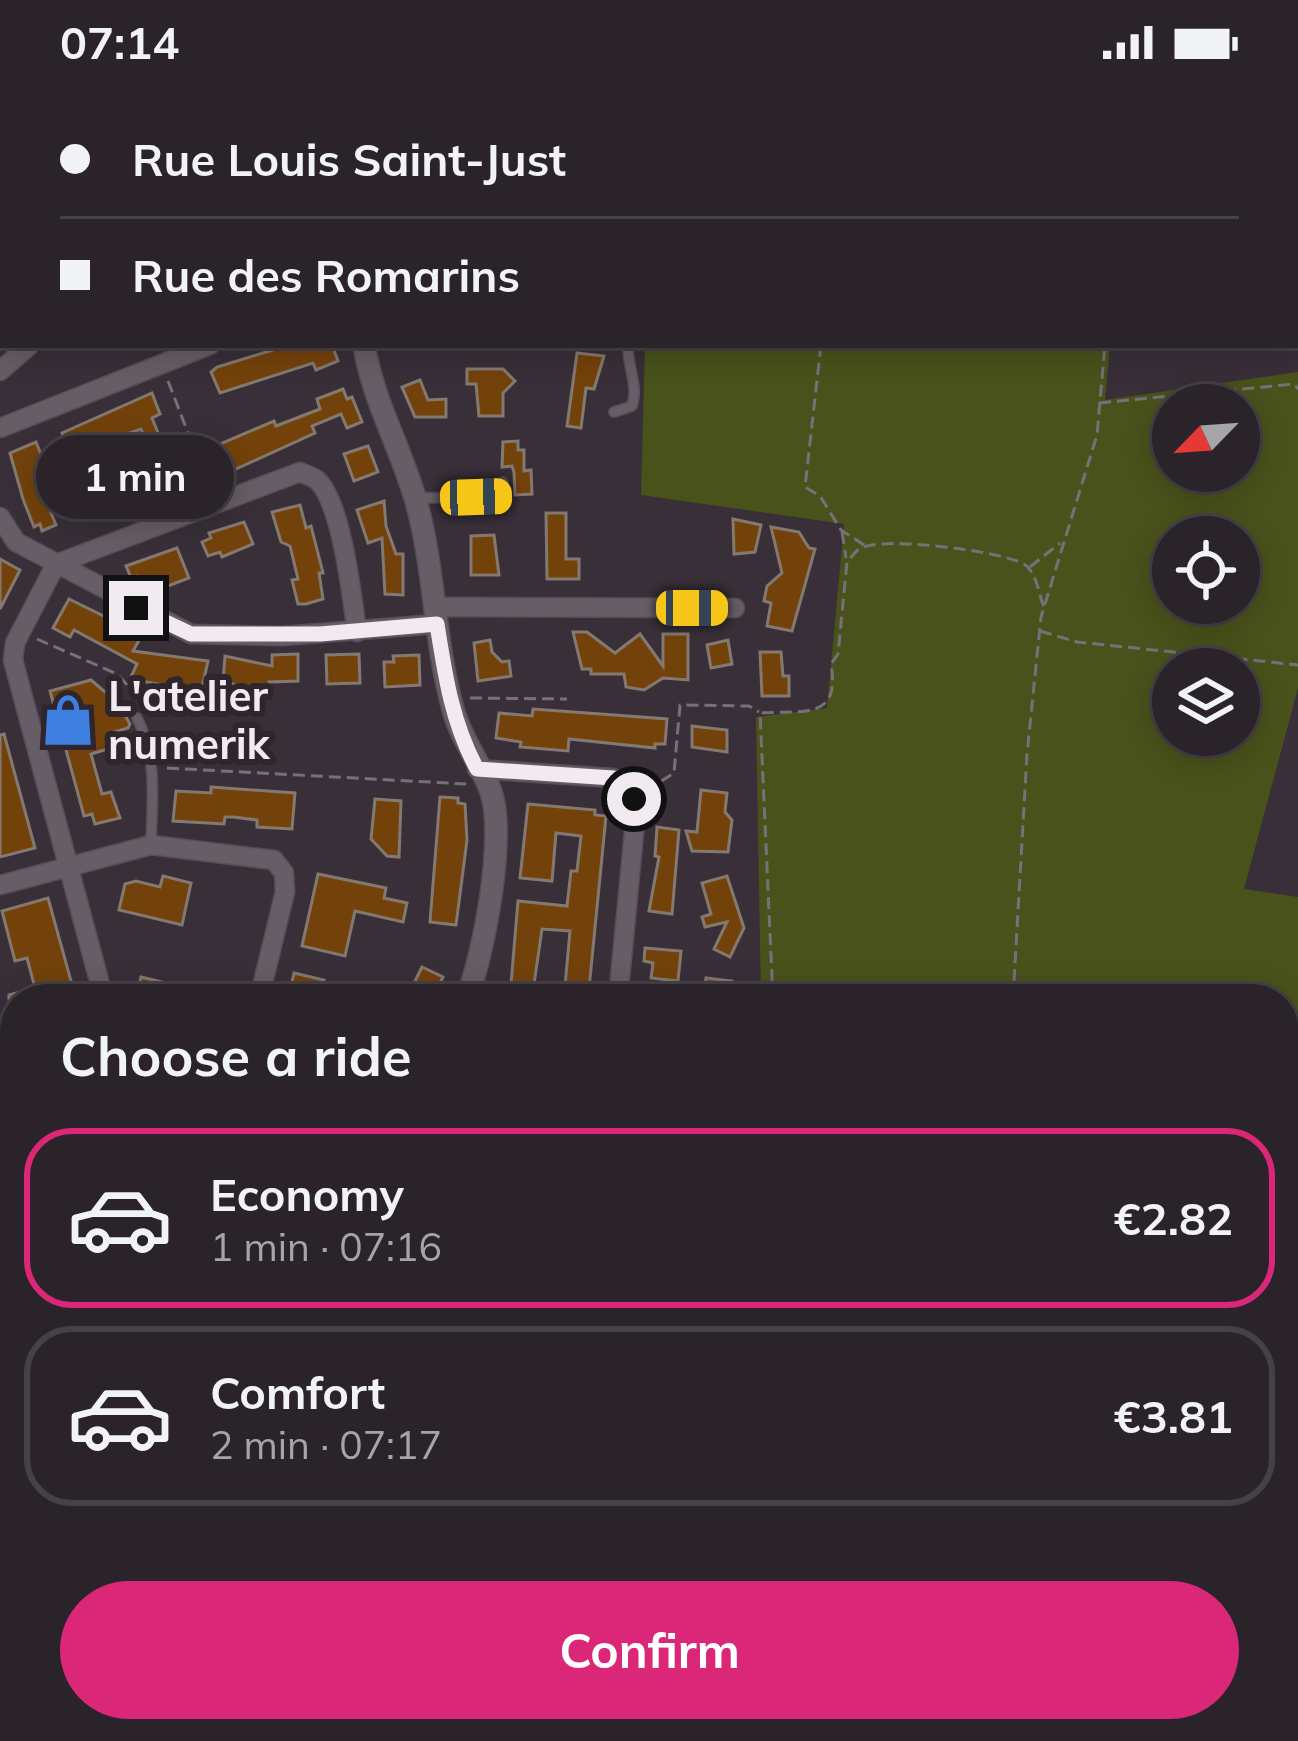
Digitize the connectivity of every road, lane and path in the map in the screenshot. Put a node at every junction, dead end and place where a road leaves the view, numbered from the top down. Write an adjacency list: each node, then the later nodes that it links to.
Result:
1 (27, 348): 8 (street)
2 (202, 348): 7 (street)
3 (365, 348): 14 (street)
4 (628, 348): 11 (lane)
5 (821, 348): 17 (path)
6 (1105, 348): 10 (path)
7 (161, 364): 12 (street); 15 (path)
8 (0, 371)
9 (1298, 388): 10 (path)
10 (1099, 403): 18 (path)
11 (614, 412)
12 (0, 428)
13 (503, 482): 14 (lane)
14 (415, 498): 25 (street)
15 (215, 502): 21 (street); 28 (street)
16 (0, 517): 21 (street)
17 (842, 530): 19 (path); 20 (path)
18 (1064, 540): 22 (path); 23 (path)
19 (867, 547): 20 (path); 22 (path)
20 (847, 562): 32 (path)
21 (56, 564): 26 (street); 28 (street)
22 (1029, 568): 23 (path)
23 (1044, 607): 27 (path)
24 (735, 608): 25 (street)
25 (436, 615): 28 (street); 30 (street)
26 (21, 631): 33 (path); 38 (street)
27 (1040, 631): 29 (path); 45 (path)
28 (357, 632)
29 (1298, 665)
30 (450, 697): 31 (path); 35 (street)
31 (567, 699)
32 (760, 713): 36 (path); 44 (path)
33 (137, 718): 34 (lane)
34 (153, 767): 35 (path); 37 (lane)
35 (483, 778): 36 (street); 42 (street)
36 (634, 799): 43 (street)
37 (151, 844): 38 (street); 41 (street)
38 (71, 866): 39 (street); 40 (street)
39 (0, 885)
40 (100, 984)
41 (263, 984)
42 (472, 984)
43 (619, 984)
44 (772, 984)
45 (1014, 984)

